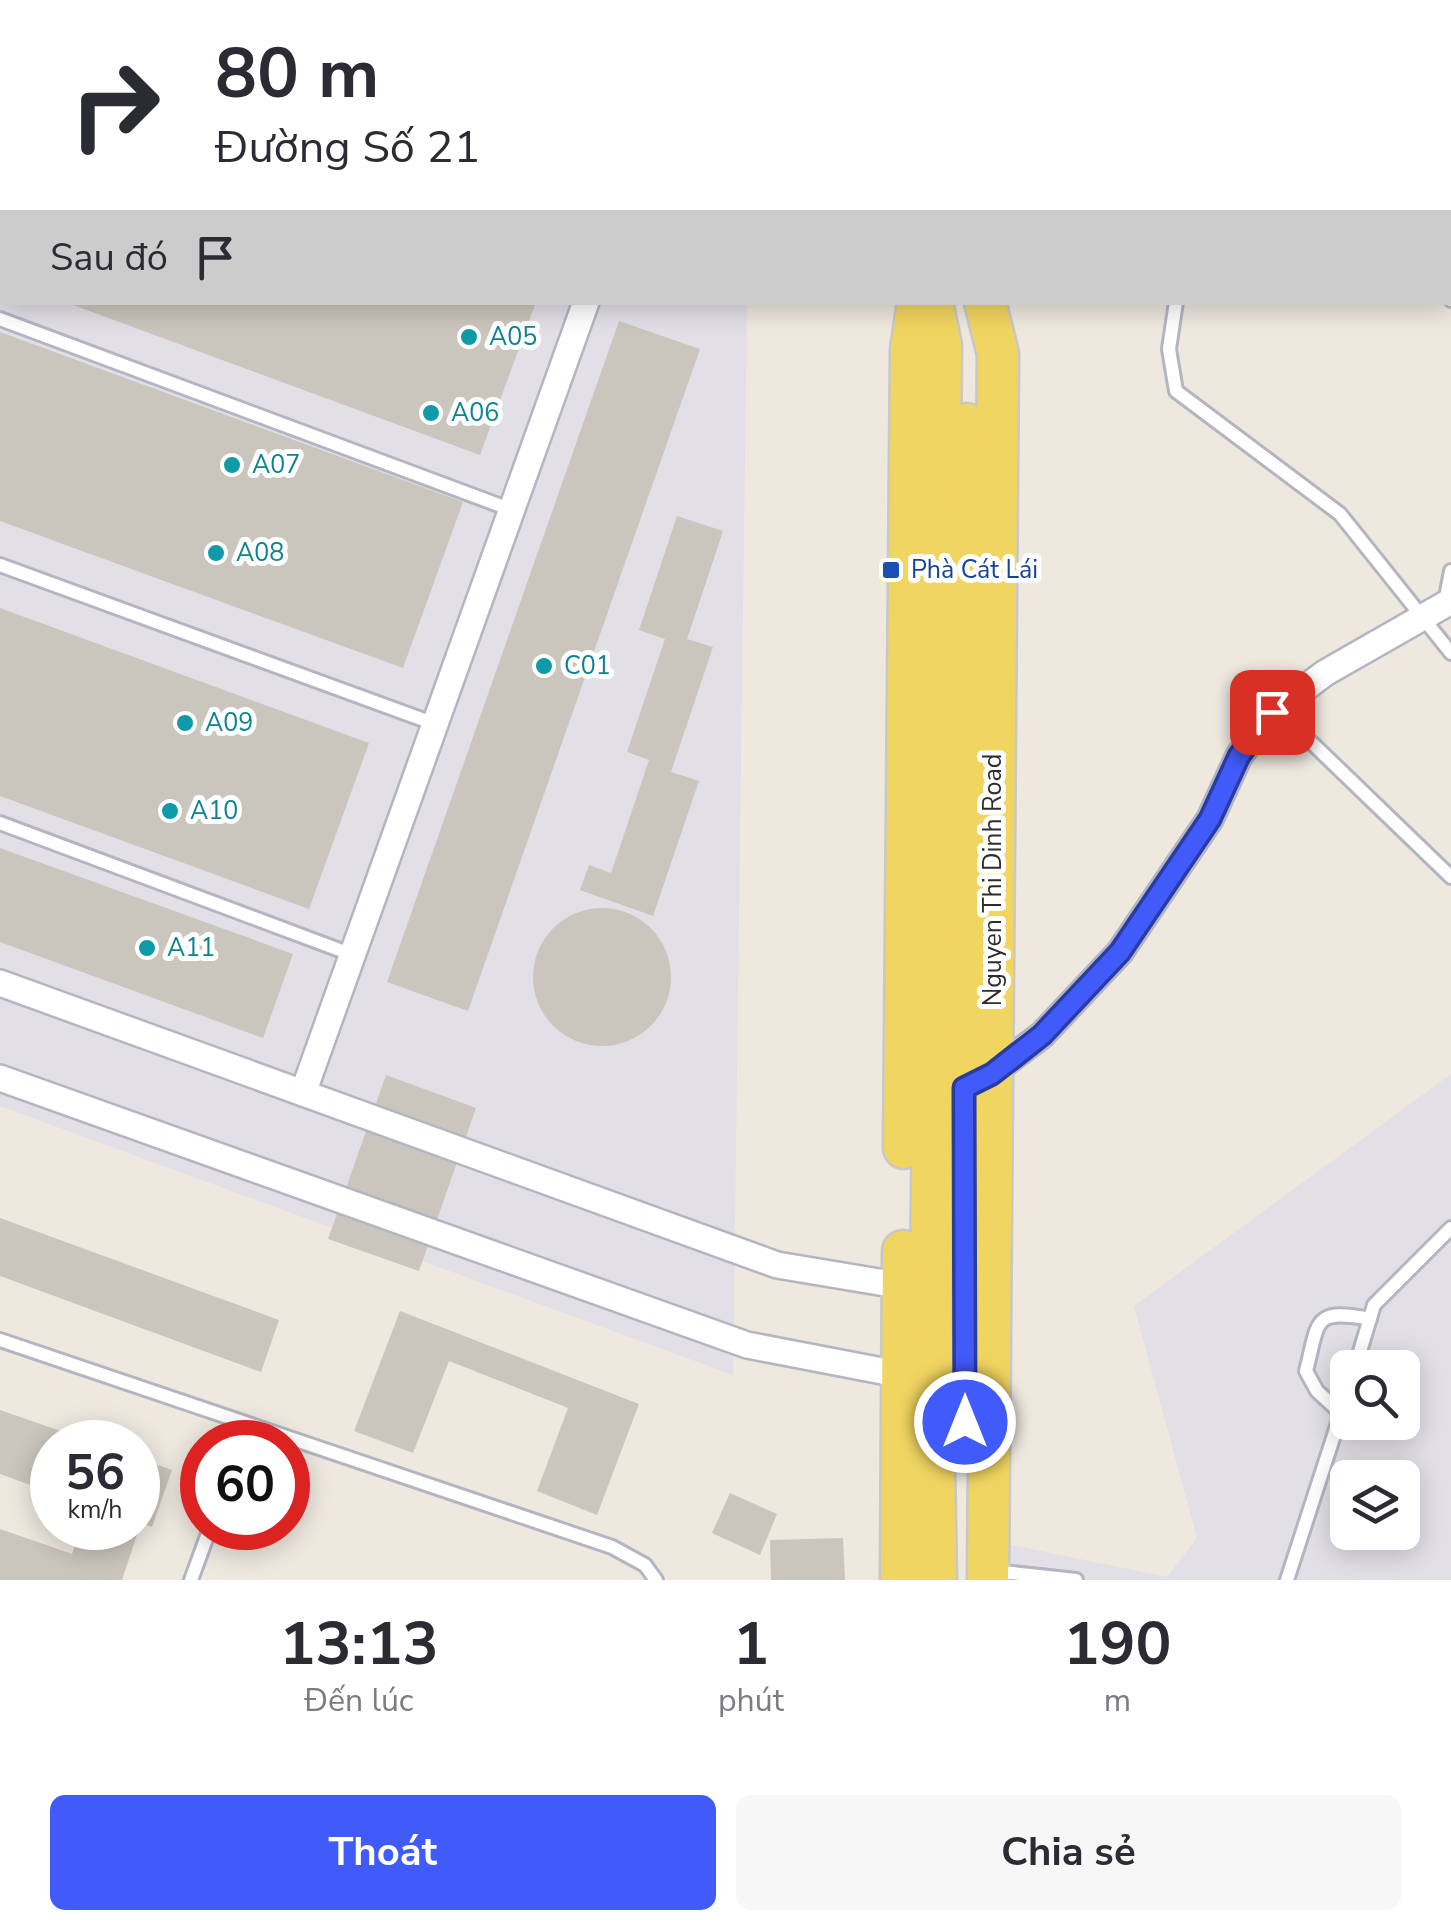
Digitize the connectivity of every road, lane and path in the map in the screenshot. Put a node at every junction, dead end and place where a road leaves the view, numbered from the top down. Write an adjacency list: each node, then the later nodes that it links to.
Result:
1 (585, 305): 8 (street)
2 (918, 305): 23 (main road, Nguyen Thi Dinh Road)
3 (933, 305): 23 (main road, Nguyen Thi Dinh Road)
4 (971, 305): 20 (main road, Nguyen Thi Dinh Road)
5 (986, 305): 20 (main road, Nguyen Thi Dinh Road)
6 (1176, 305): 11 (lane)
7 (0, 319): 8 (lane)
8 (512, 510): 14 (street)
9 (0, 566): 14 (lane)
10 (1451, 571): 11 (lane)
11 (1439, 608): 12 (lane); 13 (street)
12 (1451, 653)
13 (1272, 712): 16 (lane); 20 (street)
14 (435, 724): 17 (street)
15 (0, 823): 17 (lane)
16 (1451, 877)
17 (353, 955): 21 (street)
18 (0, 984): 21 (street)
19 (0, 1078): 27 (street)
20 (978, 1081): 23 (main road, Nguyen Thi Dinh Road)
21 (302, 1093): 23 (street)
22 (1451, 1228): 24 (lane)
23 (947, 1293): 27 (main road, Nguyen Thi Dinh Road); 27 (main road, Nguyen Thi Dinh Road)
24 (1370, 1319): 26 (lane); 28 (lane)
25 (1, 1343): 29 (lane)
26 (1361, 1350)
27 (948, 1383): 33 (main road, Nguyen Thi Dinh Road); 33 (main road, Nguyen Thi Dinh Road)
28 (1330, 1403)
29 (228, 1420)
30 (1332, 1440): 37 (lane)
31 (310, 1447): 35 (lane)
32 (202, 1550): 34 (lane)
33 (948, 1574): 36 (lane)
34 (191, 1580)
35 (656, 1580)
36 (1076, 1580)
37 (1287, 1580)

